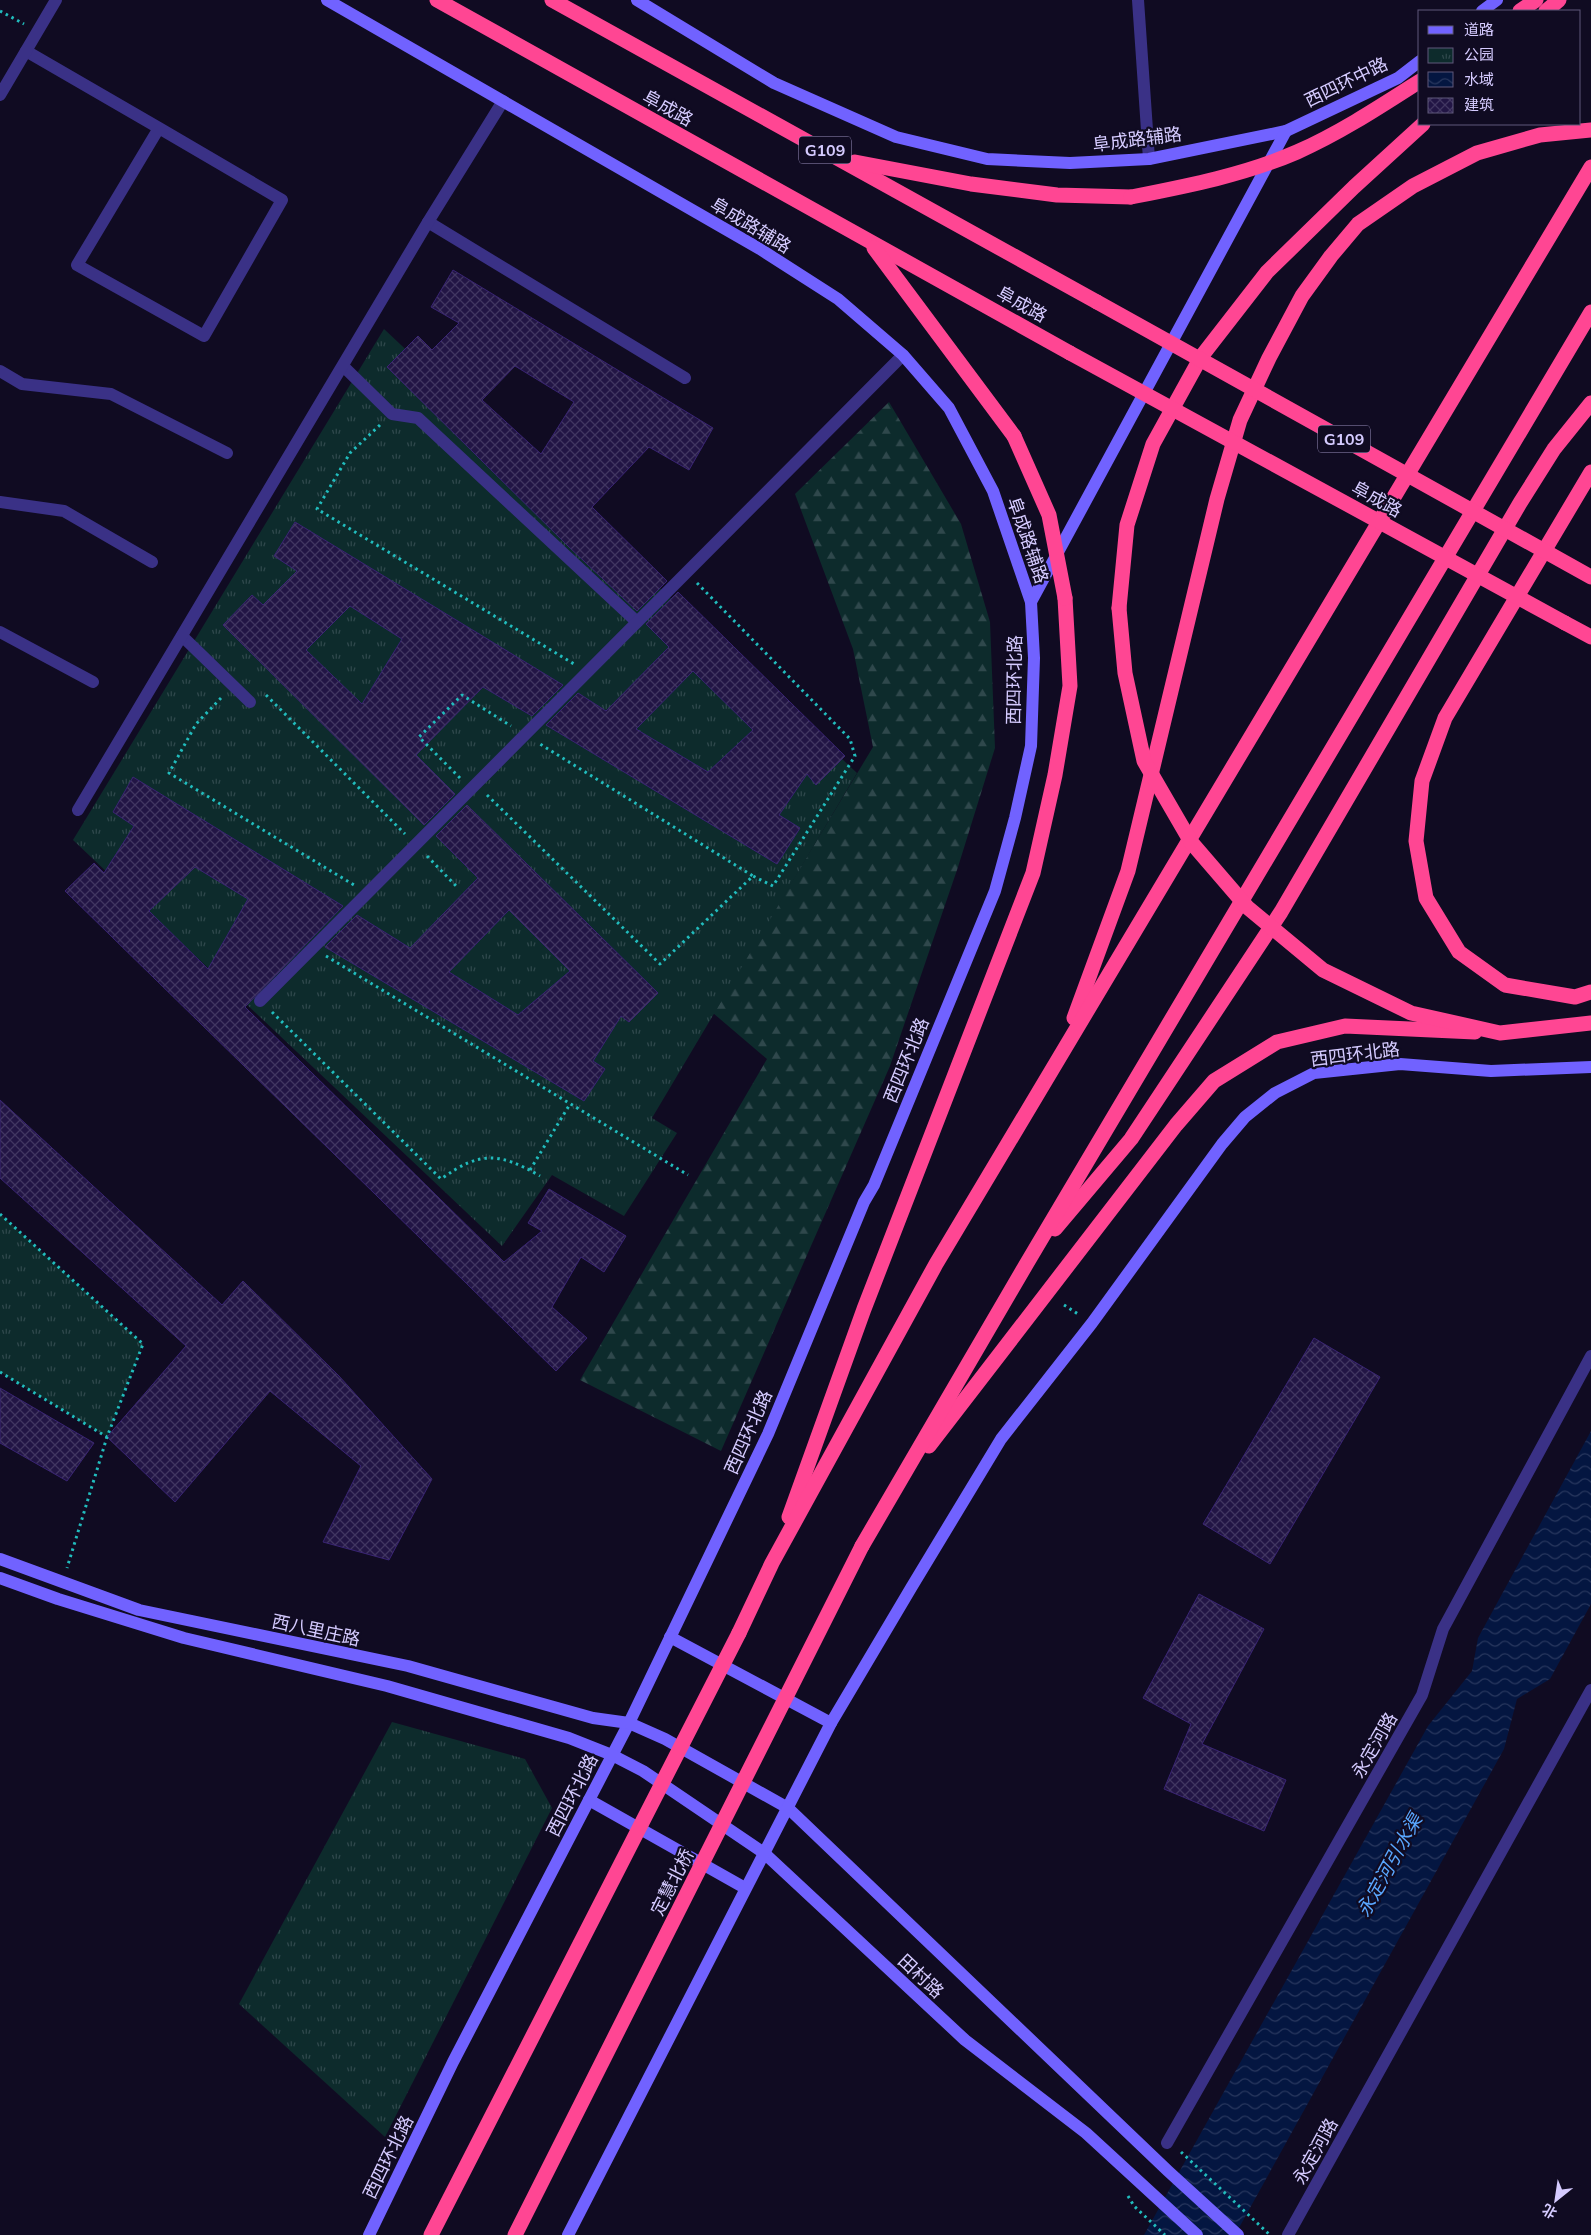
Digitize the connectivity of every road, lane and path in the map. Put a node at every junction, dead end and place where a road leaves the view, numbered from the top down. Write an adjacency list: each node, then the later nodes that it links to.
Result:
1 (56, 0): 14 (street)
2 (327, 0): 19 (main road, 阜成路辅路)
3 (437, 0): 28 (highway, 阜成路)
4 (552, 0): 24 (highway, 阜成路 / G109)
5 (637, 0): 25 (main road, 阜成路辅路)
6 (1138, 0): 25 (street)
7 (1496, 0): 10 (main road)
8 (1536, 0): 11 (highway)
9 (1559, 0): 12 (highway)
10 (1483, 10)
11 (1521, 10)
12 (1547, 10)
13 (0, 11): 14 (path)
14 (38, 32): 15 (street)
15 (26, 51): 18 (street); 21 (street)
16 (1418, 63): 23 (main road, 西四环中路)
17 (1418, 82): 24 (highway, bridge)
18 (0, 95)
19 (503, 102): 27 (street); 30 (main road, 阜成路辅路)
20 (1422, 125): 63 (highway, bridge)
21 (160, 128): 21 (street)
22 (1591, 130): 64 (highway)
23 (1286, 131): 25 (main road, 阜成路辅路); 42 (main road)
24 (842, 159): 41 (highway, 阜成路 / G109, bridge)
25 (1149, 159)
26 (1591, 167): 64 (highway)
27 (428, 222): 31 (street); 33 (street)
28 (870, 243): 46 (highway, 阜成路, bridge); 77 (highway, bridge)
29 (1591, 312): 71 (highway)
30 (903, 355): 40 (street); 42 (main road, 阜成路辅路)
31 (342, 366): 35 (street); 45 (street)
32 (0, 370): 36 (street)
33 (685, 378)
34 (1591, 403): 71 (highway)
35 (392, 414): 43 (street); 47 (path)
36 (227, 453)
37 (1591, 472): 60 (highway)
38 (0, 502): 39 (street)
39 (152, 562)
40 (687, 572): 43 (street); 56 (path)
41 (1591, 576)
42 (1031, 602): 80 (main road, 西四环北路)
43 (637, 622): 47 (street)
44 (0, 632): 48 (street)
45 (182, 636): 49 (street); 54 (street)
46 (1591, 637)
47 (588, 672): 52 (street)
48 (93, 682)
49 (234, 686): 51 (street); 58 (path)
50 (259, 688): 55 (path)
51 (250, 702)
52 (525, 735): 53 (street); 53 (path); 56 (path)
53 (474, 786): 55 (street); 56 (path)
54 (78, 810)
55 (416, 845): 57 (path); 58 (street)
56 (754, 876)
57 (458, 888)
58 (368, 893): 59 (street)
59 (312, 948): 61 (street); 66 (path)
60 (1591, 992)
61 (260, 1001): 67 (path)
62 (1591, 1023): 63 (highway, bridge)
63 (1500, 1033): 75 (highway, bridge)
64 (1061, 1052): 77 (highway)
65 (1591, 1067): 83 (main road, 西四环北路)
66 (570, 1104): 67 (path); 68 (path)
67 (530, 1170): 69 (path)
68 (688, 1175)
69 (540, 1176)
70 (0, 1214): 74 (path)
71 (1027, 1262): 75 (highway)
72 (1591, 1356): 89 (street, 永定河路)
73 (0, 1372): 74 (path)
74 (107, 1437): 79 (path)
75 (892, 1495): 94 (highway, 定慧北桥, bridge)
76 (0, 1559): 79 (main road, 西八里庄路)
77 (772, 1563): 93 (highway, bridge)
78 (0, 1578): 84 (main road, 西八里庄路)
79 (63, 1583): 82 (main road, 西八里庄路)
80 (670, 1637): 82 (main road, 西四环北路); 83 (main road)
81 (1591, 1690): 100 (street, 永定河路)
82 (629, 1723): 84 (main road, 西四环北路); 86 (main road, 西八里庄路)
83 (831, 1723): 86 (main road, 西四环北路)
84 (612, 1756): 85 (main road, 西四环北路); 87 (main road, 田村路)
85 (589, 1800): 88 (main road); 92 (main road, 西四环北路)
86 (788, 1808): 87 (main road, 西四环北路); 98 (main road, 田村路)
87 (764, 1854): 88 (main road, 西四环北路); 97 (main road, 田村路)
88 (745, 1888): 95 (main road, 西四环北路)
89 (1167, 2143)
90 (1179, 2150): 99 (path)
91 (1144, 2215): 96 (path)
92 (370, 2235)
93 (431, 2235)
94 (515, 2235)
95 (568, 2235)
96 (1165, 2235)
97 (1197, 2235)
98 (1238, 2235)
99 (1270, 2235)
100 (1288, 2235)

